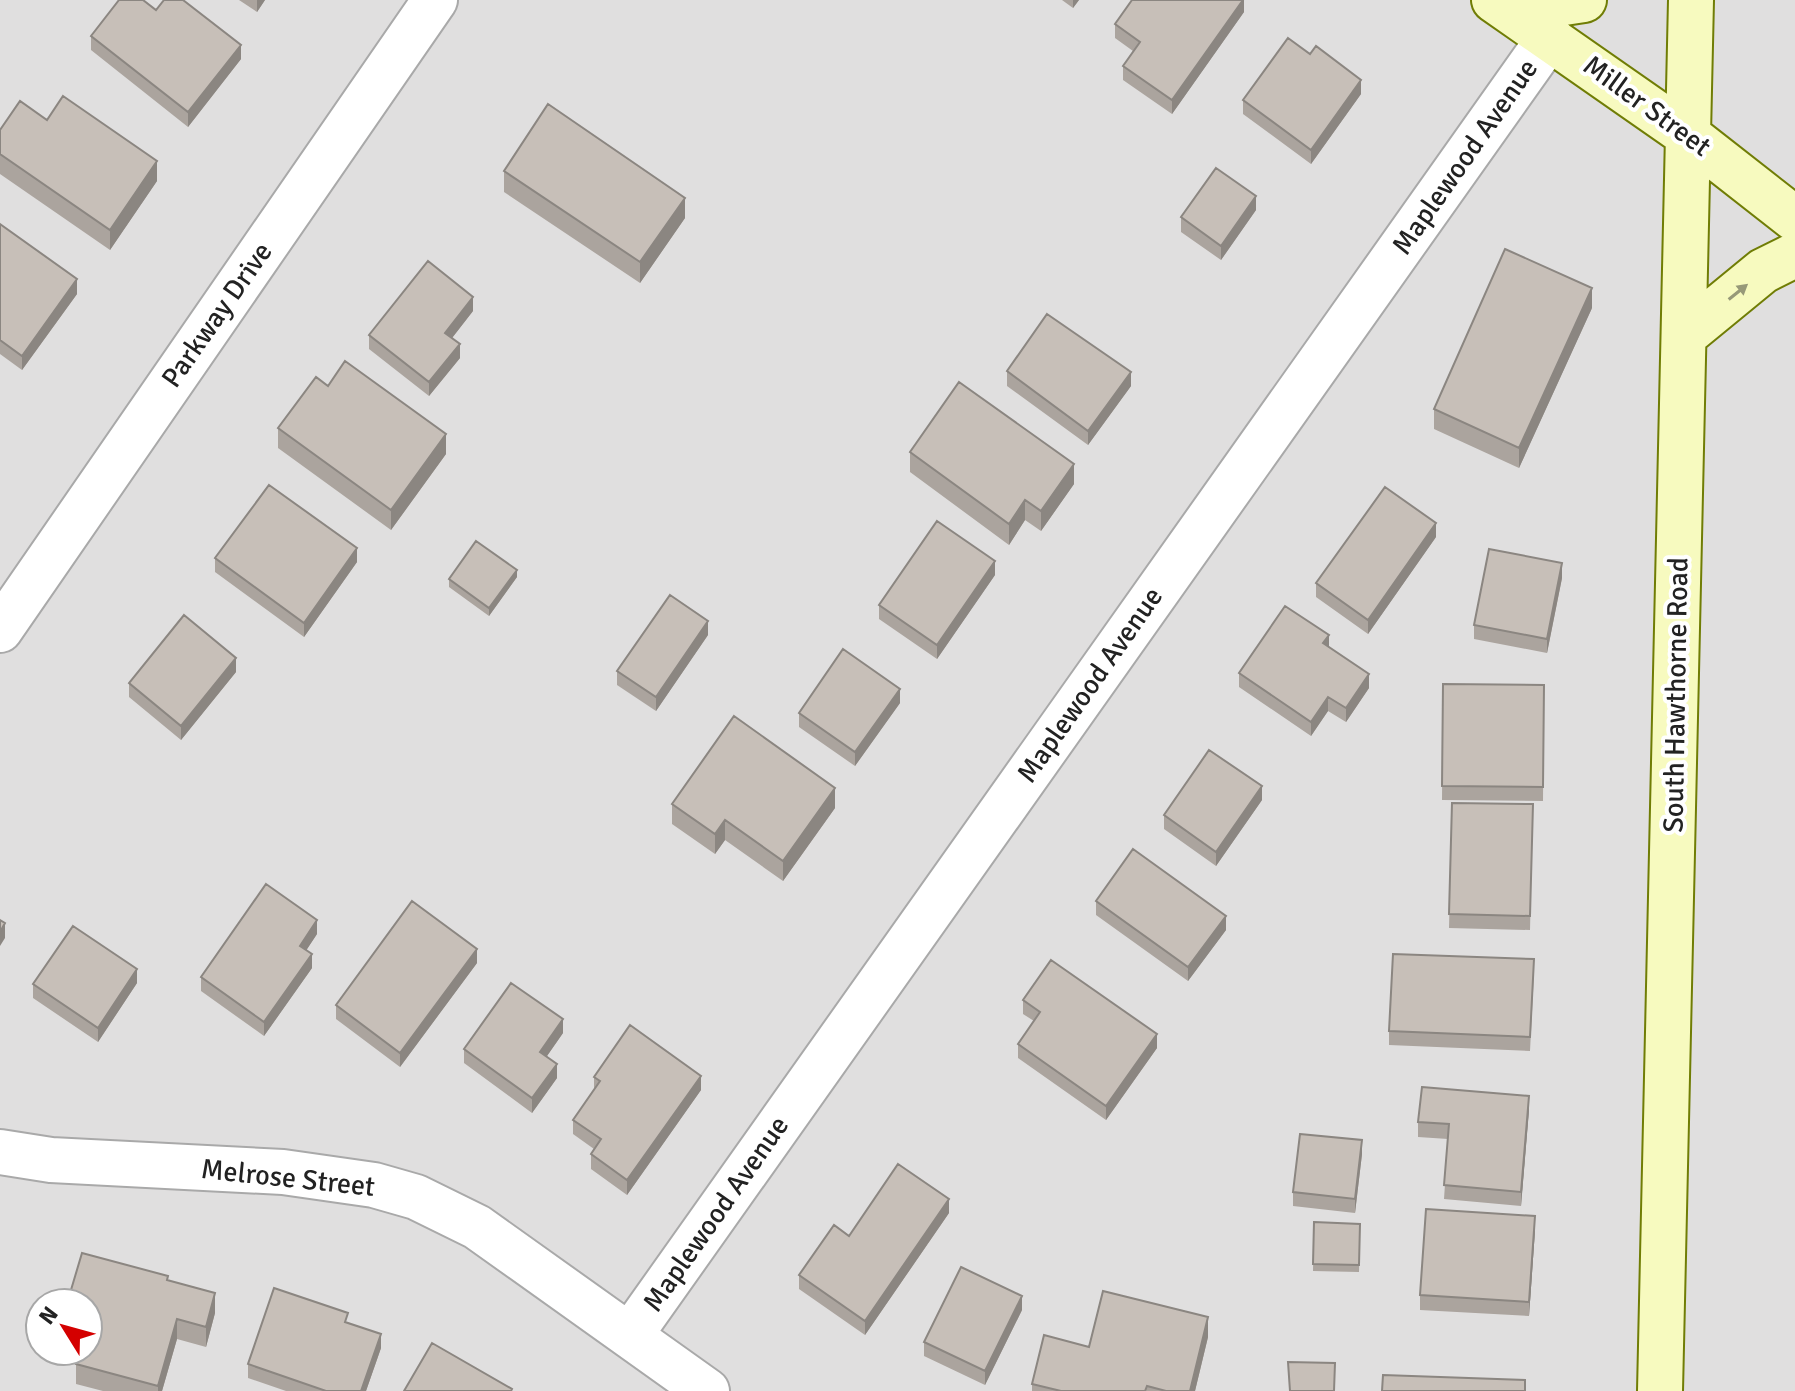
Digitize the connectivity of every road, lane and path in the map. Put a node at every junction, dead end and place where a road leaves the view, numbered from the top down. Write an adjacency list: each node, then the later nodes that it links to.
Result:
1 (435, 0): 10 (street, Parkway Drive)
2 (1584, 0): 4 (main road)
3 (1691, 0): 6 (main road, South Hawthorne Road)
4 (1502, 5): 5 (main road, Miller Street)
5 (1550, 37): 6 (main road, Miller Street); 12 (street, Maplewood Avenue)
6 (1689, 136): 7 (main road, Miller Street); 9 (main road, South Hawthorne Road)
7 (1795, 219)
8 (1795, 255): 9 (main road, one-way to 8)
9 (1685, 335): 14 (main road, South Hawthorne Road)
10 (0, 630)
11 (0, 1152): 12 (street, Melrose Street)
12 (631, 1334): 13 (street, Melrose Street)
13 (707, 1391)
14 (1660, 1391)

